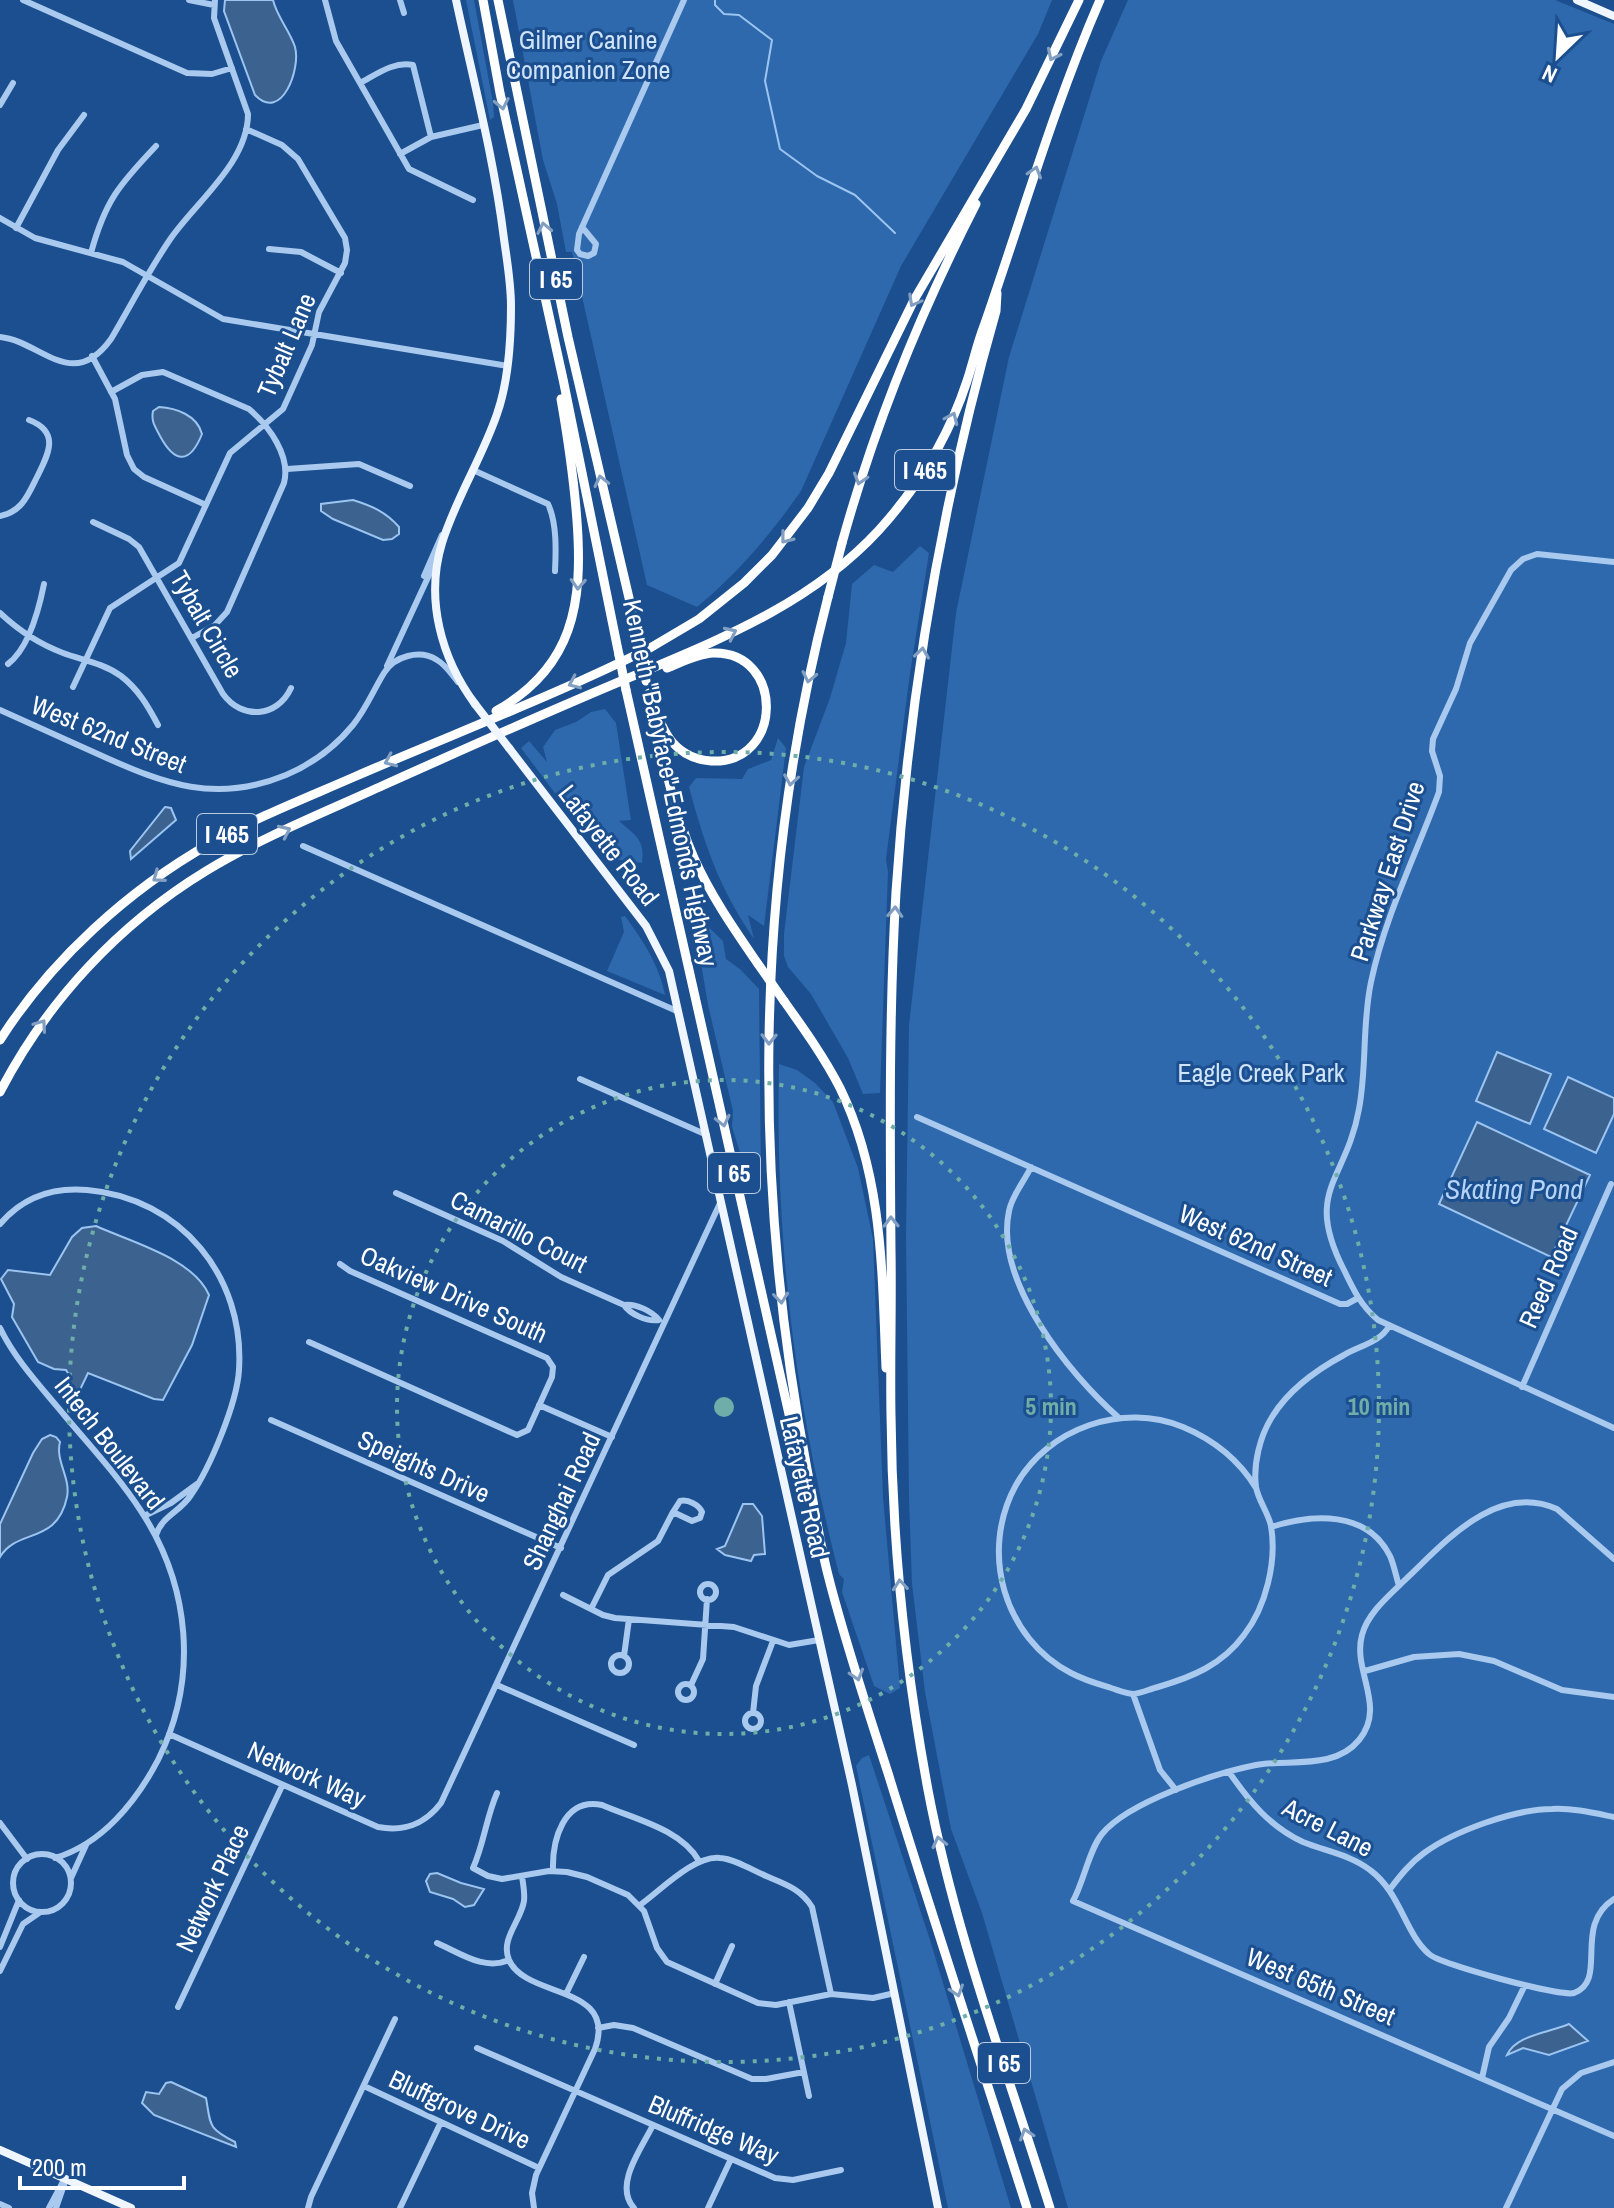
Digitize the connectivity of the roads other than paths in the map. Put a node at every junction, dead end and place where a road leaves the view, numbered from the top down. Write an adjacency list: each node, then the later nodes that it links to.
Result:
1 (23, 0): 14 (street)
2 (45, 0): 14 (street)
3 (189, 0): 13 (street)
4 (400, 0): 15 (street)
5 (456, 0): 22 (main road, Lafayette Road)
6 (483, 0): 39 (highway, Kenneth "Babyface" Edmonds Highway / I 65, one-way to 39)
7 (498, 0): 66 (highway, Kenneth "Babyface" Edmonds Highway / I 65, one-way to 7, bridge)
8 (684, 0): 30 (street)
9 (1079, 0): 25 (highway, I 465, one-way to 25)
10 (1100, 0): 36 (highway, I 465, one-way to 10)
11 (1577, 0): 16 (main road)
12 (327, 1): 19 (street)
13 (214, 3): 17 (street)
14 (41, 8): 17 (street)
15 (404, 13)
16 (1614, 16)
17 (232, 68): 23 (street)
18 (13, 83): 20 (street)
19 (360, 83): 24 (street); 27 (street)
20 (0, 105)
21 (84, 115): 31 (street)
22 (483, 125): 24 (street); 41 (main road, Lafayette Road)
23 (246, 129): 34 (street, Tybalt Lane); 35 (street)
24 (431, 137): 27 (street)
25 (1010, 137): 70 (highway, I 465, one-way to 70); 105 (highway, one-way to 105, bridge)
26 (156, 146): 33 (street)
27 (400, 154): 28 (street)
28 (473, 200)
29 (0, 218): 31 (street)
30 (582, 227): 30 (street)
31 (16, 228): 33 (street)
32 (269, 249): 34 (street)
33 (91, 253): 35 (street)
34 (341, 273): 37 (street, Tybalt Lane)
35 (148, 277): 37 (street); 40 (street)
36 (997, 293): 71 (highway, I 465, one-way to 36); 92 (highway, one-way to 36)
37 (314, 334): 41 (street); 44 (street, Tybalt Lane)
38 (0, 337): 40 (street)
39 (553, 340): 70 (highway, one-way to 70); 105 (highway, Kenneth "Babyface" Edmonds Highway / I 65, one-way to 105, bridge)
40 (92, 356): 42 (street)
41 (508, 366): 46 (main road, Lafayette Road)
42 (111, 392): 44 (street); 48 (street)
43 (29, 420): 49 (street)
44 (264, 426): 45 (street); 48 (street, Tybalt Lane)
45 (287, 469): 47 (street); 60 (street)
46 (473, 470): 51 (main road, Lafayette Road); 54 (street)
47 (410, 486)
48 (206, 505): 55 (street, Tybalt Lane)
49 (0, 516)
50 (93, 522): 55 (street, Tybalt Circle)
51 (451, 522): 52 (main road, Lafayette Road); 57 (street)
52 (442, 544): 57 (street); 67 (main road, Lafayette Road)
53 (1614, 562): 85 (street, Parkway East Drive)
54 (555, 571)
55 (158, 578): 60 (street, Tybalt Circle); 61 (street, Tybalt Lane)
56 (44, 584): 59 (street)
57 (415, 602): 63 (street, West 62nd Street)
58 (0, 613): 59 (street)
59 (27, 635): 61 (street); 62 (street)
60 (192, 638): 65 (street, Tybalt Circle)
61 (86, 660): 64 (street, Tybalt Lane); 69 (street)
62 (8, 664)
63 (384, 673): 67 (street); 68 (street, West 62nd Street)
64 (73, 687)
65 (291, 688)
66 (649, 693): 71 (highway); 92 (highway, Kenneth "Babyface" Edmonds Highway / I 65, bridge)
67 (468, 695): 73 (main road, Lafayette Road, bridge)
68 (0, 710)
69 (158, 725)
70 (462, 730): 74 (highway, I 465, one-way to 74)
71 (506, 731): 76 (highway, I 465, one-way to 71)
72 (303, 846): 73 (street)
73 (679, 1012): 78 (main road, Lafayette Road)
74 (0, 1040)
75 (580, 1079): 78 (street)
76 (0, 1092)
77 (917, 1117): 79 (street, West 62nd Street)
78 (707, 1135): 82 (main road, Lafayette Road)
79 (1031, 1167): 85 (street, West 62nd Street); 93 (street)
80 (1611, 1184): 90 (street, Reed Road)
81 (396, 1193): 86 (street, Camarillo Court)
82 (722, 1200): 86 (street, Shanghai Road); 112 (main road, Lafayette Road)
83 (0, 1224): 97 (street)
84 (340, 1264): 91 (street, Oakview Drive South)
85 (1358, 1298): 87 (street, West 62nd Street)
86 (661, 1322): 96 (street, Shanghai Road)
87 (1389, 1326): 90 (street, West 62nd Street); 98 (street)
88 (0, 1328): 100 (street, Intech Boulevard)
89 (309, 1342): 91 (street, Oakview Drive South)
90 (1522, 1387): 95 (street, West 62nd Street)
91 (539, 1405): 96 (street)
92 (891, 1412): 187 (highway, I 65, one-way to 92)
93 (1118, 1417): 98 (street); 118 (street)
94 (271, 1420): 103 (street, Speights Drive)
95 (1614, 1428)
96 (612, 1437): 103 (street, Shanghai Road)
97 (197, 1484): 100 (street); 102 (street)
98 (1256, 1488): 101 (street)
99 (673, 1512): 99 (street); 109 (street)
100 (144, 1516): 102 (street, Intech Boulevard)
101 (1271, 1527): 106 (street); 118 (street)
102 (156, 1535): 121 (street, Intech Boulevard)
103 (561, 1548): 116 (street, Shanghai Road)
104 (1614, 1559): 106 (street)
105 (827, 1573): 169 (highway, I 65, one-way to 169)
106 (1399, 1586): 115 (street)
107 (563, 1595): 109 (street)
108 (707, 1599): 111 (street)
109 (591, 1609): 110 (street)
110 (629, 1619): 111 (street); 114 (street)
111 (706, 1625): 113 (street); 117 (street)
112 (819, 1640): 113 (street); 150 (main road, Lafayette Road)
113 (773, 1641): 120 (street)
114 (624, 1656)
115 (1365, 1671): 119 (street); 123 (street)
116 (497, 1685): 122 (street); 127 (street, Shanghai Road)
117 (691, 1685)
118 (1133, 1694): 125 (street)
119 (1614, 1697)
120 (753, 1713)
121 (169, 1734): 124 (street, Network Way); 130 (street, Intech Boulevard)
122 (634, 1745)
123 (1229, 1772): 125 (street); 137 (street, Acre Lane)
124 (282, 1786): 127 (street, Network Way); 154 (street, Network Place)
125 (1176, 1790): 160 (street, West 65th Street)
126 (497, 1793): 135 (street)
127 (430, 1815)
128 (1614, 1817): 137 (street)
129 (0, 1823): 132 (street)
130 (86, 1845): 131 (street, Intech Boulevard); 136 (street, Intech Boulevard)
131 (55, 1858): 132 (street); 136 (street)
132 (27, 1859): 139 (street)
133 (699, 1861): 134 (street); 140 (street); 152 (street)
134 (553, 1871): 135 (street); 140 (street)
135 (522, 1876): 146 (street)
136 (71, 1878): 141 (street)
137 (1390, 1889): 149 (street, Acre Lane)
138 (1614, 1899): 149 (street, Acre Lane)
139 (19, 1900): 141 (street); 144 (street)
140 (640, 1905): 148 (street)
141 (41, 1912): 147 (street)
142 (437, 1943): 146 (street)
143 (732, 1946): 148 (street)
144 (0, 1947)
145 (584, 1957): 151 (street)
146 (509, 1960): 151 (street)
147 (0, 1971)
148 (715, 1984): 153 (street)
149 (1524, 1987): 160 (street)
150 (895, 1993): 152 (street); 184 (main road, Lafayette Road)
151 (566, 1994): 156 (street)
152 (831, 1994): 153 (street)
153 (789, 2002): 159 (street)
154 (178, 2007)
155 (395, 2019): 161 (street)
156 (598, 2028): 159 (street); 162 (street)
157 (477, 2048): 162 (street, Bluffridge Way)
158 (1614, 2062): 164 (street)
159 (804, 2072): 163 (street)
160 (1482, 2078): 164 (street, West 65th Street)
161 (364, 2086): 165 (street, Bluffgrove Drive); 179 (street)
162 (575, 2091): 166 (street, Bluffridge Way); 171 (street)
163 (809, 2096)
164 (1552, 2108): 167 (street, West 65th Street); 188 (street)
165 (441, 2122): 171 (street, Bluffgrove Drive); 180 (street)
166 (653, 2125): 170 (street, Bluffridge Way); 182 (street)
167 (1614, 2136)
168 (0, 2150): 173 (main road)
169 (1009, 2154): 185 (highway); 186 (highway, I 65)
170 (731, 2159): 172 (street, Bluffridge Way); 183 (street)
171 (539, 2168): 181 (street)
172 (841, 2170)
173 (65, 2178): 176 (street); 177 (street); 178 (main road)
174 (0, 2204): 175 (street)
175 (9, 2208)
176 (49, 2208)
177 (56, 2208)
178 (131, 2208)
179 (308, 2208)
180 (400, 2208)
181 (534, 2208)
182 (634, 2208)
183 (708, 2208)
184 (938, 2208)
185 (1021, 2208)
186 (1027, 2208)
187 (1050, 2208)
188 (1506, 2208)

